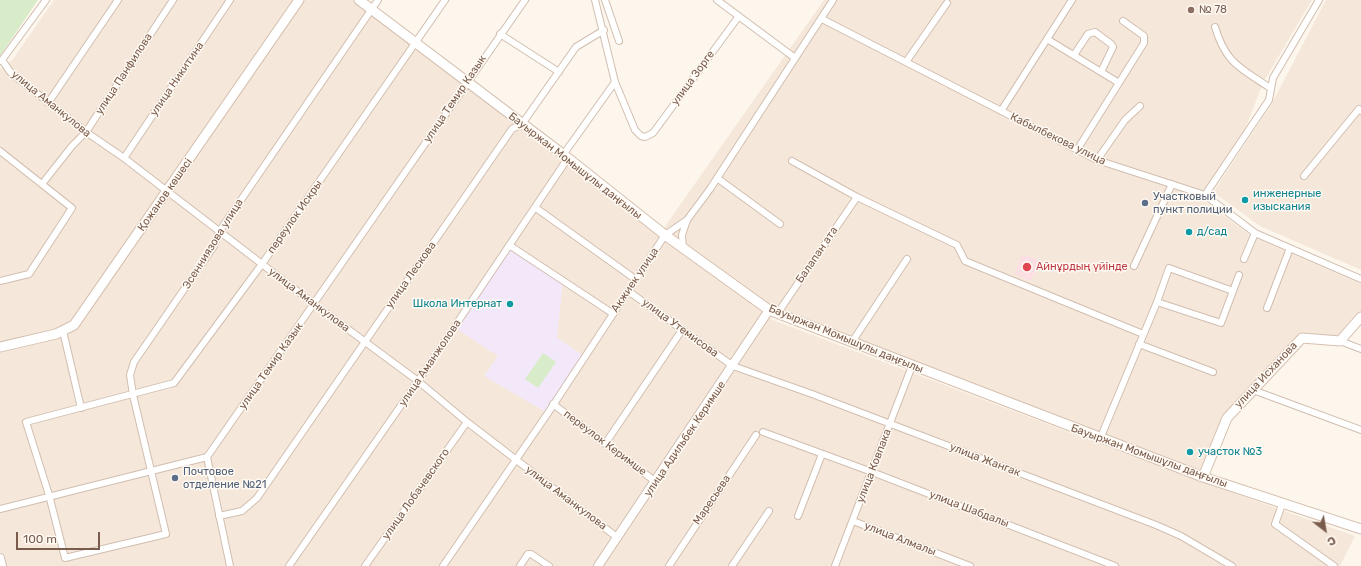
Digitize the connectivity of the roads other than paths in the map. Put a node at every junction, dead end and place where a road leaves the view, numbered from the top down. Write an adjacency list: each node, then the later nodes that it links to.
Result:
1 (46, 0): 29 (street)
2 (118, 0): 37 (street)
3 (173, 0): 42 (street, улица Панфилова)
4 (230, 0): 46 (street, улица Никитина)
5 (299, 0): 53 (main road, Қожанов көшесі)
6 (359, 0): 17 (main road, Бауыржан Момышұлы даңғылы)
7 (378, 0): 17 (street, Эсенниязова улица)
8 (445, 0): 26 (street, переулок Искры)
9 (525, 0): 23 (street, улица Темир Казык)
10 (595, 0): 22 (street)
11 (605, 0): 25 (street)
12 (716, 0): 18 (street)
13 (833, 0): 19 (street, Акжиек улица)
14 (1072, 0): 24 (street)
15 (1319, 0): 36 (street)
16 (947, 3): 30 (street)
17 (371, 10): 26 (main road, Бауыржан Момышұлы даңғылы); 59 (street, Эсенниязова улица)
18 (738, 16): 28 (street); 33 (street, улица Зорге)
19 (822, 18): 28 (street, Акжиек улица); 30 (street, Кабылбекова улица)
20 (1123, 21): 35 (street)
21 (1215, 27): 36 (street)
22 (604, 30): 31 (street, улица Лескова); 33 (street)
23 (500, 34): 31 (street); 34 (street, улица Темир Казык)
24 (1047, 39): 27 (street); 39 (street)
25 (618, 41)
26 (415, 43): 34 (main road, Бауыржан Момышұлы даңғылы); 67 (street, переулок Искры)
27 (1074, 55): 32 (street); 32 (street)
28 (795, 58): 50 (street, Акжиек улица)
29 (1, 61): 37 (street, улица Аманкулова)
30 (906, 62): 39 (street, Кабылбекова улица)
31 (559, 72): 41 (street, улица Лескова)
32 (1100, 72): 35 (street)
33 (615, 82): 45 (street, улица Аманжолова)
34 (467, 83): 41 (main road, Бауыржан Момышұлы даңғылы); 76 (street, улица Темир Казык)
35 (1119, 83): 43 (street)
36 (1270, 88): 54 (street)
37 (48, 103): 42 (street, улица Аманкулова)
38 (1140, 106): 47 (street)
39 (1002, 111): 43 (street, Кабылбекова улица)
40 (1361, 111): 49 (street)
41 (522, 124): 45 (main road, Бауыржан Момышұлы даңғылы); 84 (street, улица Лескова)
42 (86, 132): 46 (street, улица Аманкулова); 51 (street, улица Панфилова)
43 (1077, 150): 47 (street, Кабылбекова улица)
44 (0, 151): 51 (street)
45 (566, 157): 56 (street, улица Аманжолова); 61 (main road, Бауыржан Момышұлы даңғылы)
46 (124, 158): 53 (street, улица Аманкулова)
47 (1097, 160): 52 (street, Кабылбекова улица)
48 (792, 161): 55 (street)
49 (1304, 176)
50 (717, 178): 57 (street, Акжиек улица); 58 (street)
51 (42, 184): 72 (street)
52 (1172, 184): 54 (street, Кабылбекова улица); 68 (street)
53 (168, 191): 59 (street, улица Аманкулова); 82 (main road, Қожанов көшесі)
54 (1205, 195): 60 (street, Кабылбекова улица)
55 (857, 197): 78 (street, Балапан ата); 83 (street)
56 (536, 208): 62 (street, улица Аманжолова); 70 (street)
57 (687, 220): 61 (street, Акжиек улица); 64 (street)
58 (780, 224)
59 (219, 232): 67 (street, улица Аманкулова); 95 (street, Эсенниязова улица)
60 (1255, 233): 63 (street, Кабылбекова улица); 66 (street)
61 (665, 235): 64 (main road, Бауыржан Момышұлы даңғылы); 70 (street, Акжиек улица)
62 (509, 245): 79 (street); 93 (street, улица Аманжолова)
63 (1290, 248): 71 (street, Кабылбекова улица); 77 (street)
64 (683, 249): 78 (main road, Бауыржан Момышұлы даңғылы)
65 (907, 259): 86 (street)
66 (1244, 259)
67 (262, 264): 76 (street, улица Аманкулова); 95 (street, переулок Искры)
68 (1134, 266)
69 (1239, 275): 74 (street)
70 (635, 279): 73 (street, Акжиек улица)
71 (1361, 279)
72 (0, 281)
73 (628, 291): 79 (street, Акжиек улица); 81 (street, улица Утемисова)
74 (1233, 291): 75 (street); 75 (street)
75 (1157, 302): 83 (street)
76 (314, 304): 84 (street, улица Аманкулова); 106 (street, улица Темир Казык)
77 (1267, 308)
78 (773, 312): 86 (main road, Бауыржан Момышұлы даңғылы); 90 (street, улица Адильбек Керимше)
79 (612, 313): 96 (street, Акжиек улица)
80 (1361, 317): 85 (main road)
81 (682, 330): 90 (street, улица Утемисова); 104 (street)
82 (63, 331): 88 (main road, Қожанов көшесі); 97 (street)
83 (1143, 334): 87 (street)
84 (365, 340): 93 (street, улица Аманкулова); 116 (street, улица Лескова)
85 (1340, 341): 89 (street); 94 (main road, улица Исханова)
86 (852, 342): 91 (main road, Бауыржан Момышұлы даңғылы)
87 (1139, 344): 92 (street); 103 (street)
88 (0, 347)
89 (1361, 349)
90 (733, 366): 99 (street, улица Жангак); 111 (street, улица Адильбек Керимше)
91 (912, 366): 99 (street, улица Ковпака); 103 (main road, Бауыржан Момышұлы даңғылы)
92 (1213, 372)
93 (418, 381): 98 (street, улица Аманкулова); 124 (street, улица Аманжолова)
94 (1253, 390): 100 (street); 110 (main road, улица Исханова)
95 (133, 395): 97 (street, переулок Искры); 108 (street, Эсенниязова улица)
96 (553, 404): 104 (street, переулок Керимше); 107 (street, Акжиек улица)
97 (81, 408): 112 (street, переулок Искры)
98 (467, 422): 107 (street, улица Аманкулова); 125 (street, улица Лобачевского)
99 (889, 424): 109 (street, улица Ковпака); 135 (street, улица Жангак)
100 (1361, 430)
101 (763, 432): 105 (street, улица Шабдалы)
102 (756, 435): 130 (street, Маресьева)
103 (1100, 439): 110 (main road, Бауыржан Момышұлы даңғылы)
104 (605, 444): 111 (street, переулок Керимше)
105 (822, 454): 109 (street, улица Шабдалы); 117 (street)
106 (207, 457): 108 (street); 116 (street)
107 (515, 459): 120 (street, улица Аманкулова); 126 (street, Акжиек улица)
108 (151, 471): 112 (street); 112 (street, Эсенниязова улица)
109 (872, 472): 118 (street, улица Ковпака); 134 (street, улица Шабдалы)
110 (1203, 477): 113 (main road, Бауыржан Момышұлы даңғылы)
111 (656, 482): 120 (street, улица Адильбек Керимше)
112 (49, 496): 114 (street)
113 (1283, 502): 119 (main road, Бауыржан Момышұлы даңғылы); 136 (street)
114 (0, 509)
115 (769, 511): 131 (street)
116 (219, 516): 123 (street)
117 (798, 516)
118 (852, 521): 132 (street, улица Ковпака); 133 (street, улица Алмалы)
119 (1361, 529)
120 (618, 538): 129 (street, улица Адильбек Керимше)
121 (0, 558): 122 (street)
122 (2, 566)
123 (230, 566)
124 (289, 566)
125 (365, 566)
126 (443, 566)
127 (520, 566): 128 (street)
128 (549, 566)
129 (598, 566)
130 (669, 566)
131 (732, 566)
132 (835, 566)
133 (970, 566)
134 (1115, 566)
135 (1232, 566)
136 (1334, 566)

